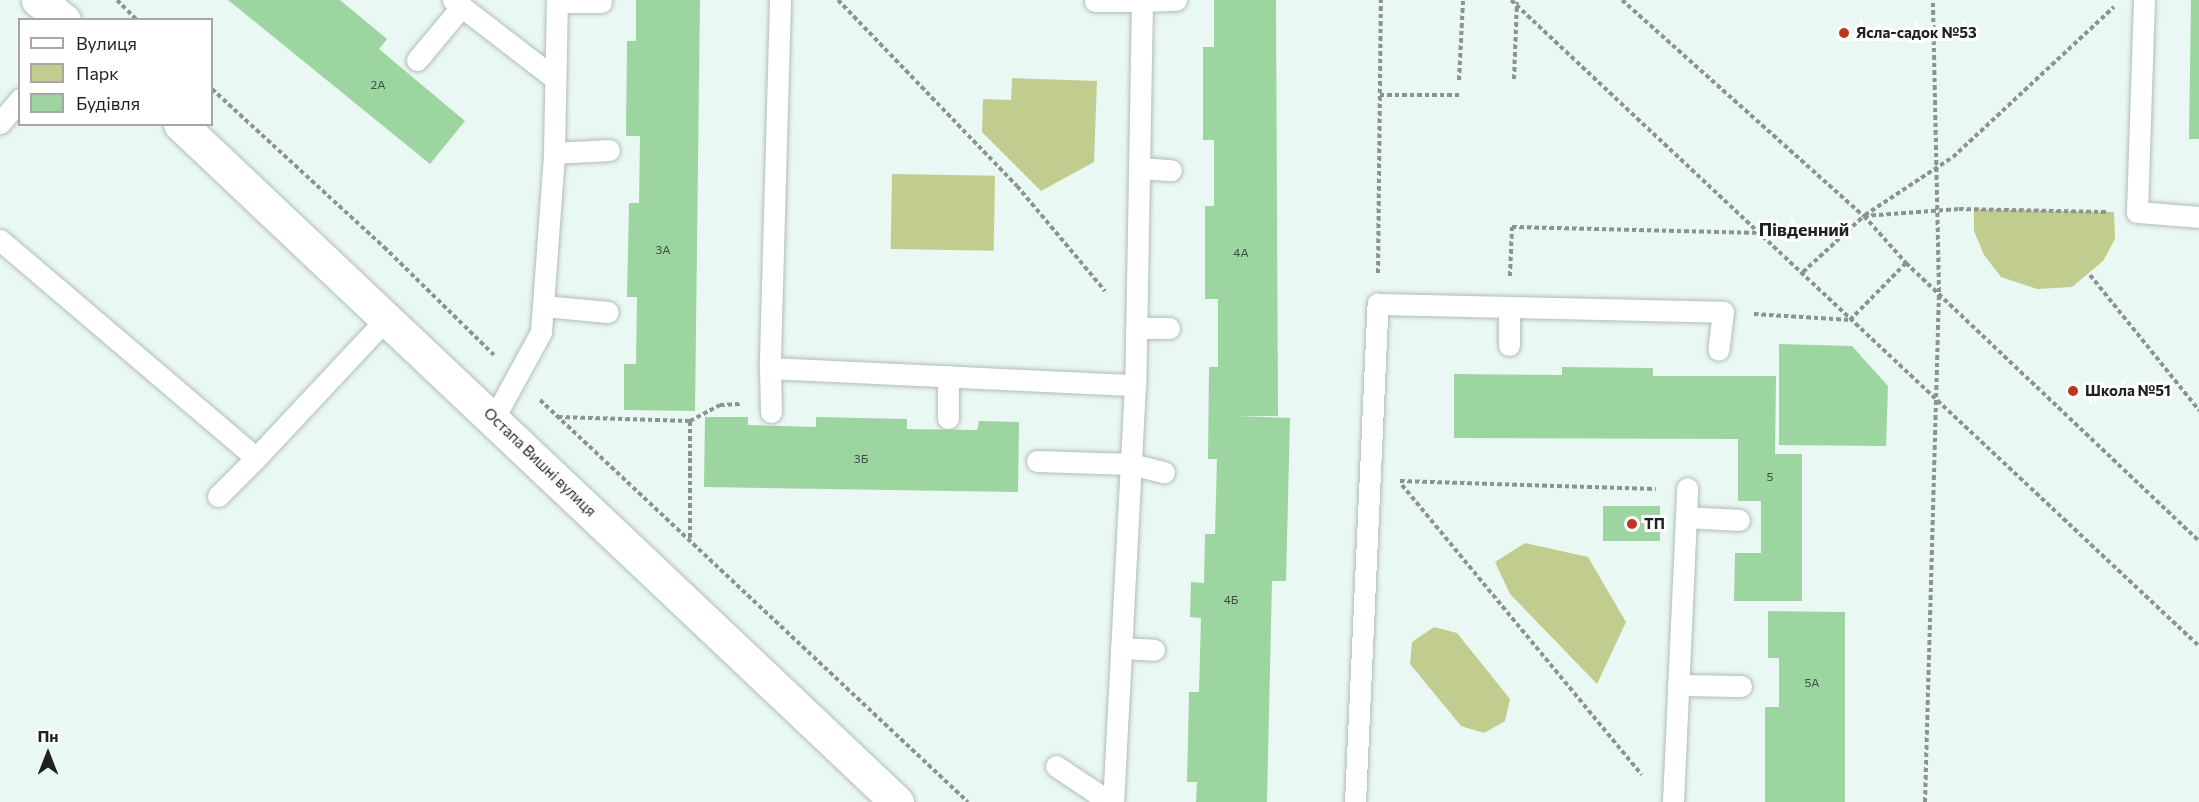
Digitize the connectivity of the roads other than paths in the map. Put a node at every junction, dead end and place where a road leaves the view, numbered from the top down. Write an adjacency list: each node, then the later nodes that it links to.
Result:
1 (38, 0): 10 (street)
2 (780, 0): 30 (lane)
3 (1176, 0): 7 (lane)
4 (2144, 0): 20 (lane)
5 (557, 1): 8 (lane); 12 (lane)
6 (1095, 1): 7 (lane)
7 (1142, 1): 18 (lane)
8 (601, 2)
9 (458, 3): 11 (lane); 12 (lane)
10 (61, 18)
11 (417, 60)
12 (553, 77): 17 (lane)
13 (18, 101): 14 (lane)
14 (0, 123)
15 (182, 126): 25 (street, Остапа Вишні вулиця)
16 (609, 150): 17 (lane)
17 (554, 153): 22 (lane)
18 (1139, 168): 19 (lane); 26 (lane)
19 (1171, 170)
20 (2199, 217)
21 (0, 240): 36 (lane)
22 (543, 306): 24 (lane); 34 (lane)
23 (1509, 307): 28 (lane); 29 (lane); 51 (lane)
24 (608, 312)
25 (387, 318): 34 (street, Остапа Вишні вулиця); 36 (lane)
26 (1136, 328): 27 (lane); 32 (lane)
27 (1169, 328)
28 (1509, 345)
29 (1718, 350)
30 (770, 368): 31 (lane); 33 (lane)
31 (948, 376): 32 (lane); 35 (lane)
32 (1135, 385): 38 (lane)
33 (771, 407)
34 (494, 418): 49 (street, Остапа Вишні вулиця)
35 (948, 418)
36 (256, 458): 41 (lane)
37 (1037, 461): 38 (lane)
38 (1131, 464): 39 (lane); 44 (lane)
39 (1164, 472)
40 (1687, 488): 42 (lane)
41 (219, 496)
42 (1686, 517): 43 (lane); 46 (lane)
43 (1739, 520)
44 (1121, 648): 45 (lane); 50 (lane)
45 (1154, 650)
46 (1678, 685): 47 (lane); 52 (lane)
47 (1741, 686)
48 (1056, 766): 50 (lane)
49 (897, 802)
50 (1111, 802)
51 (1355, 802)
52 (1673, 802)

